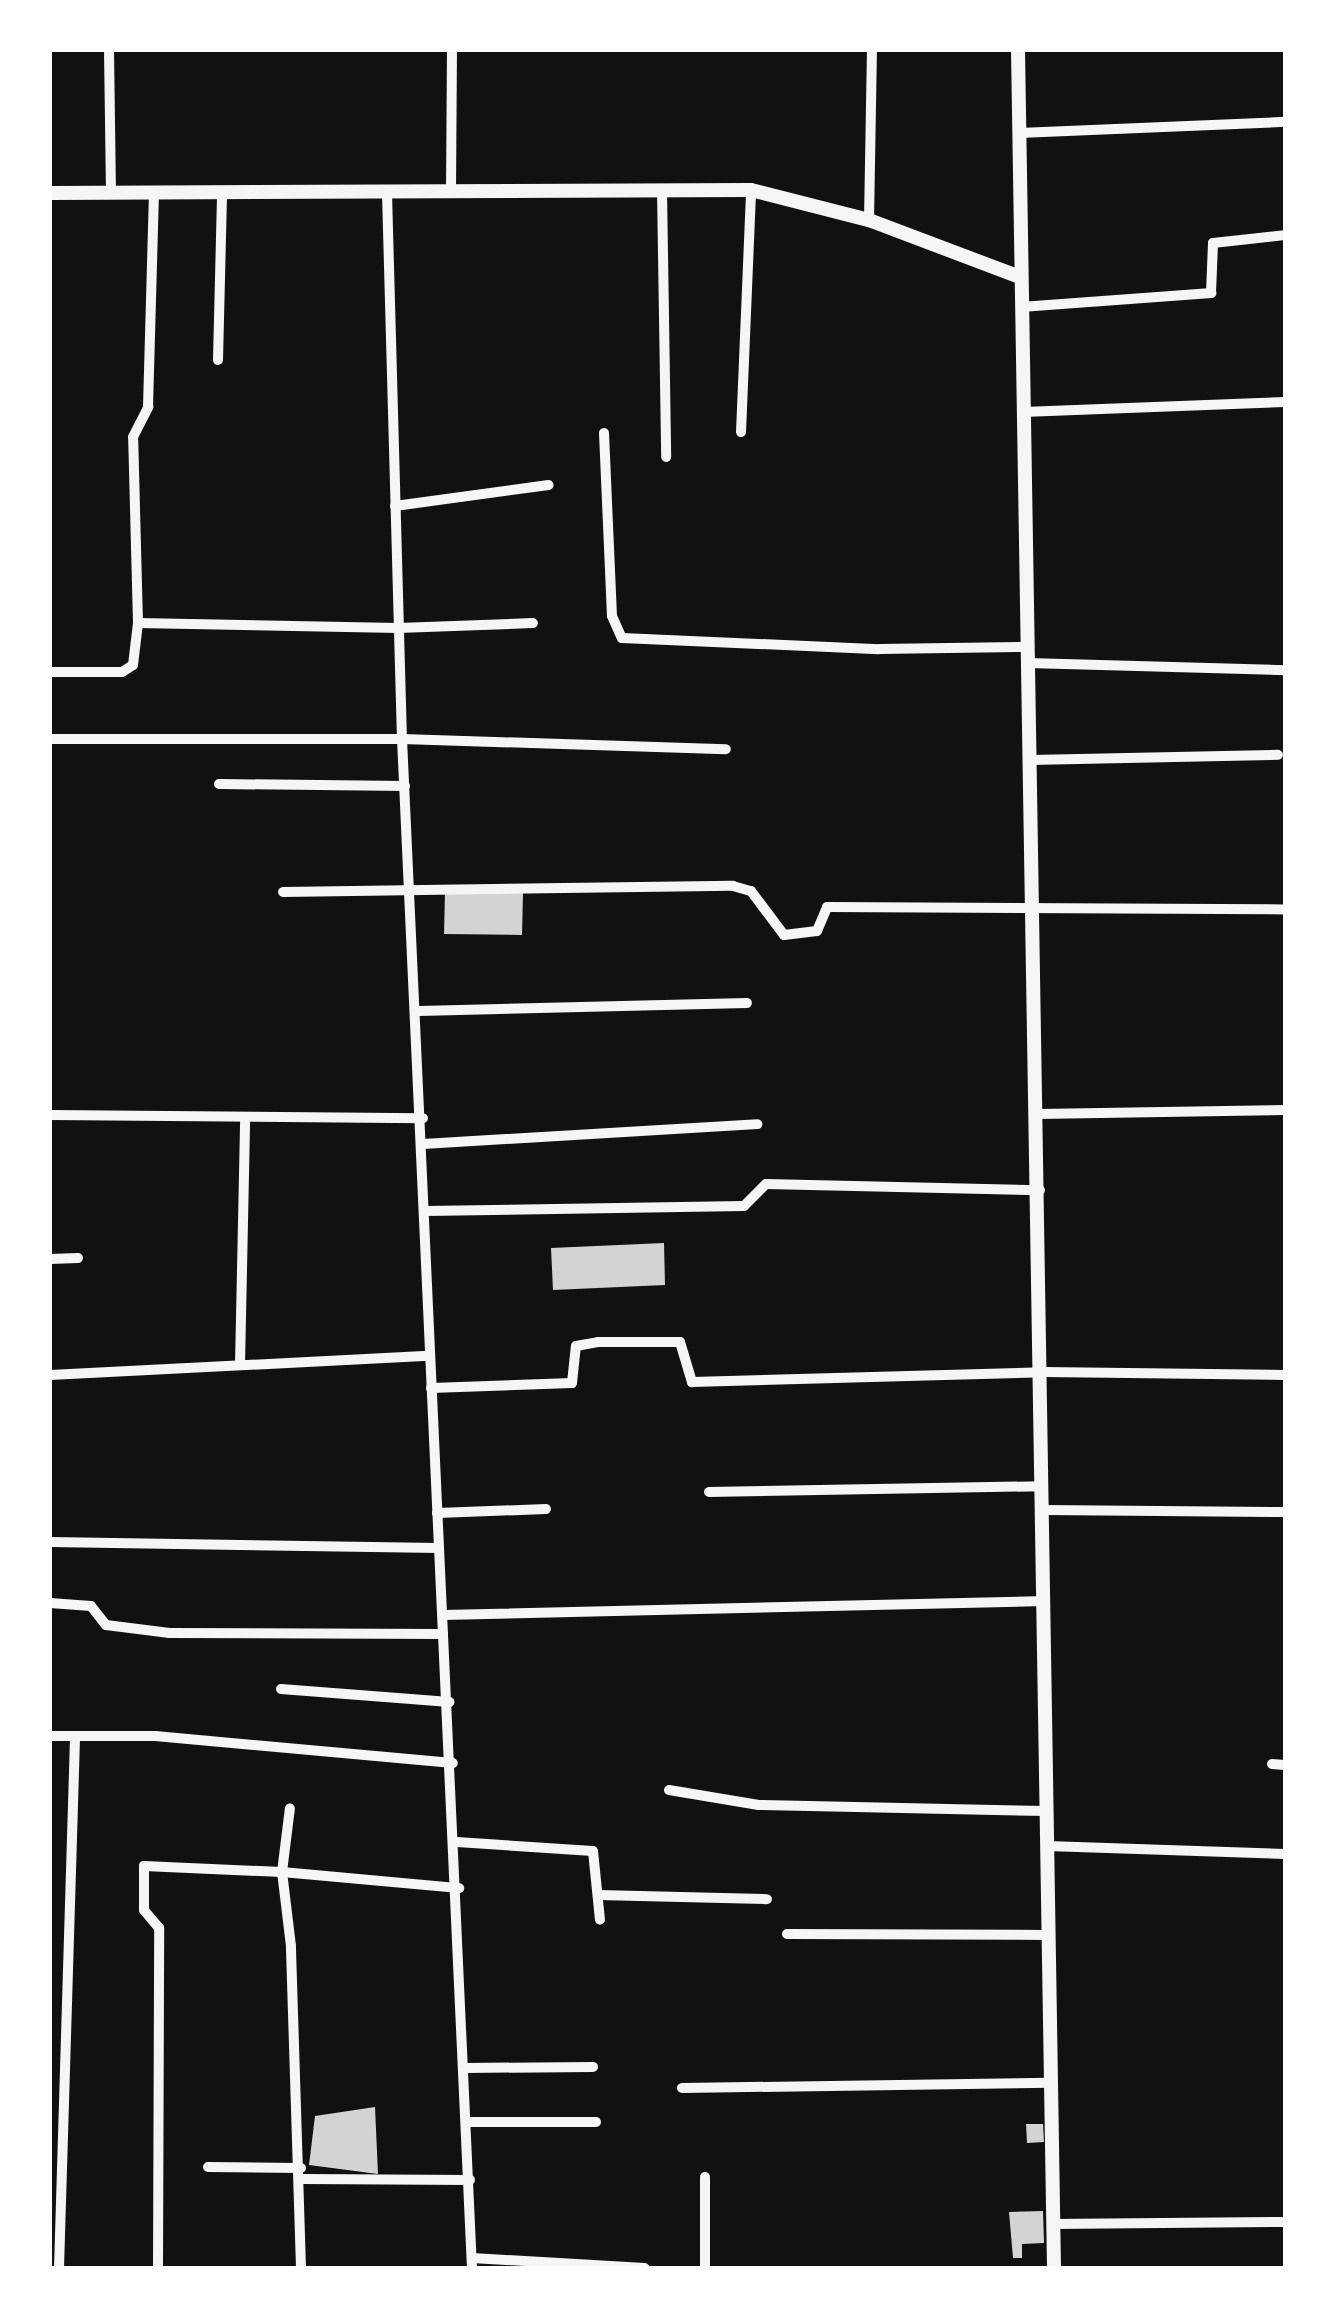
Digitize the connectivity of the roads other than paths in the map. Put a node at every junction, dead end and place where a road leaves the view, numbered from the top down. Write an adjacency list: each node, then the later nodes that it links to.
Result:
1 (109, 50): 13 (street)
2 (452, 50): 9 (street)
3 (872, 50): 15 (street)
4 (1018, 50): 6 (street)
5 (1285, 122): 6 (street)
6 (1019, 134): 17 (street)
7 (662, 190): 8 (street); 9 (street); 24 (street)
8 (751, 190): 15 (street); 22 (street)
9 (452, 191): 11 (street)
10 (154, 192): 13 (street); 14 (street); 27 (street)
11 (386, 192): 14 (street); 26 (street)
12 (50, 194): 13 (street)
13 (111, 194)
14 (222, 194): 19 (street)
15 (869, 220): 17 (street)
16 (1285, 235): 18 (street)
17 (1020, 276): 18 (street)
18 (1020, 307): 21 (street)
19 (218, 360)
20 (1285, 402): 21 (street)
21 (1023, 412): 30 (street)
22 (741, 432)
23 (604, 434): 30 (street)
24 (666, 457)
25 (548, 484): 26 (street)
26 (395, 506): 29 (street)
27 (138, 623): 29 (street); 32 (street)
28 (533, 623): 29 (street)
29 (398, 628): 34 (street)
30 (1028, 655): 31 (street); 37 (street)
31 (1285, 670)
32 (50, 672)
33 (50, 739): 34 (street)
34 (402, 739): 35 (street); 39 (street)
35 (726, 749)
36 (1278, 755): 37 (street)
37 (1030, 760): 42 (street)
38 (219, 784): 39 (street)
39 (404, 786): 40 (street)
40 (414, 890): 41 (street); 42 (street); 45 (street)
41 (282, 892)
42 (1034, 904): 43 (street); 47 (street)
43 (1285, 909)
44 (747, 1003): 45 (street)
45 (419, 1010): 50 (street)
46 (1285, 1110): 47 (street)
47 (1038, 1114): 53 (street)
48 (50, 1115): 49 (street)
49 (245, 1116): 50 (street); 58 (street)
50 (423, 1118): 52 (street)
51 (757, 1124): 52 (street)
52 (424, 1144): 54 (street)
53 (1040, 1190): 54 (street); 59 (street)
54 (425, 1211): 57 (street)
55 (78, 1258): 56 (street)
56 (50, 1259)
57 (429, 1356): 58 (street); 62 (street)
58 (240, 1366): 60 (street)
59 (1044, 1372): 61 (street); 62 (street); 63 (street)
60 (50, 1375)
61 (1285, 1375)
62 (431, 1388): 68 (street)
63 (1043, 1486): 64 (street); 66 (street)
64 (709, 1492)
65 (546, 1509): 68 (street)
66 (1044, 1510): 67 (street); 71 (street)
67 (1285, 1512)
68 (437, 1513): 70 (street)
69 (50, 1542): 70 (street)
70 (438, 1548): 73 (street)
71 (1046, 1601): 73 (street); 84 (street)
72 (50, 1603): 74 (street)
73 (443, 1614): 74 (street)
74 (443, 1634): 76 (street)
75 (281, 1688): 76 (street)
76 (449, 1702): 79 (street)
77 (50, 1736): 78 (street)
78 (75, 1737): 79 (street); 109 (street)
79 (452, 1763): 85 (street)
80 (1272, 1764): 81 (street)
81 (1285, 1765)
82 (669, 1790): 84 (street)
83 (290, 1808): 88 (street)
84 (1047, 1811): 86 (street)
85 (457, 1842): 89 (street); 90 (street)
86 (1047, 1846): 87 (street); 94 (street)
87 (1285, 1854)
88 (282, 1872): 89 (street); 102 (street); 110 (street)
89 (458, 1888): 96 (street)
90 (598, 1894): 91 (street); 92 (street)
91 (768, 1899)
92 (600, 1920)
93 (786, 1934): 94 (street)
94 (1049, 1935): 97 (street)
95 (593, 2067): 96 (street)
96 (466, 2068): 99 (street)
97 (1050, 2083): 98 (street); 106 (street)
98 (682, 2088)
99 (468, 2122): 100 (street); 104 (street)
100 (596, 2122)
101 (208, 2167): 102 (street)
102 (302, 2173): 104 (street); 111 (street)
103 (705, 2176): 113 (street)
104 (470, 2180): 107 (street)
105 (1285, 2222): 106 (street)
106 (1052, 2224): 114 (street)
107 (472, 2263): 108 (street)
108 (552, 2265): 112 (street)
109 (59, 2268)
110 (158, 2268)
111 (301, 2268)
112 (645, 2268)
113 (705, 2268)
114 (1054, 2268)

